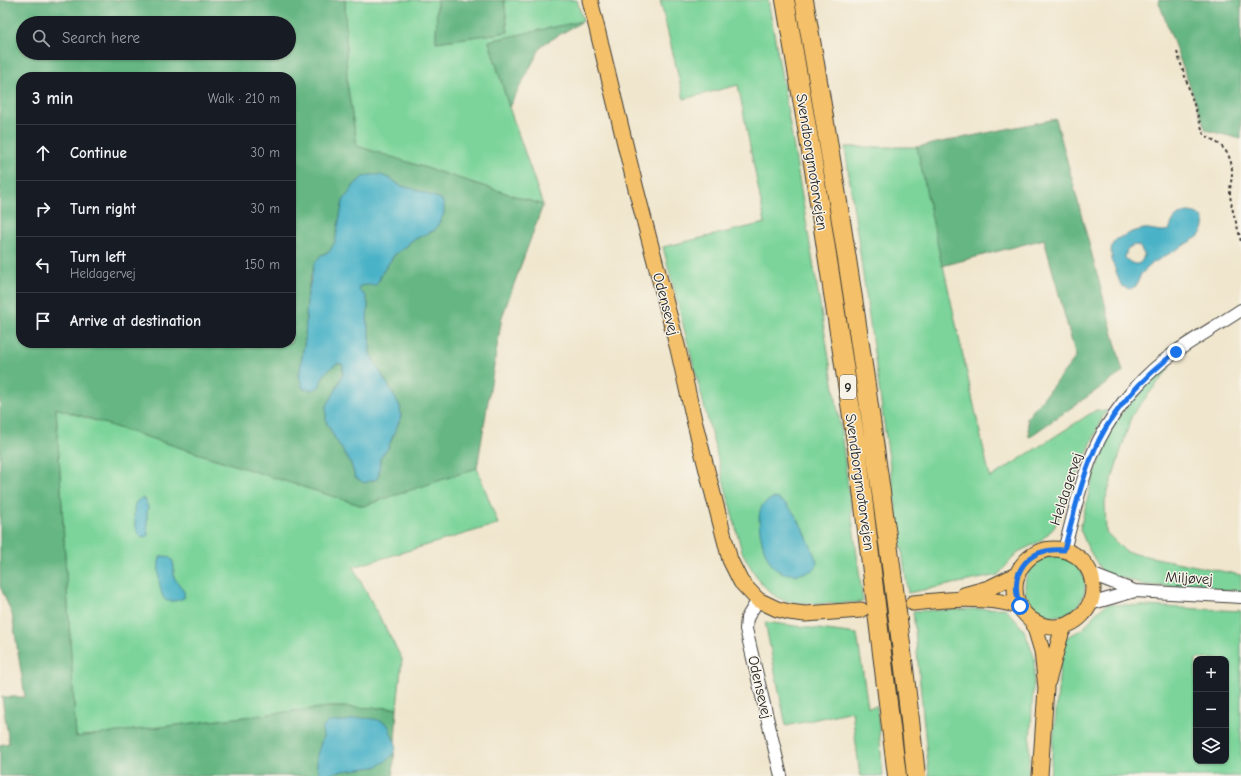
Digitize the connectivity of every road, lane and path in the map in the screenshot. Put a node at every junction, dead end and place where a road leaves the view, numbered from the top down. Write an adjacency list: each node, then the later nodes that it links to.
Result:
1 (590, 0): 13 (main road, Odensevej)
2 (785, 0): 22 (highway, Svendborgmotorvejen / 9)
3 (804, 0): 23 (highway, Svendborgmotorvejen / 9)
4 (1177, 52): 5 (path)
5 (1241, 242)
6 (1241, 310): 7 (street, Heldagervej)
7 (1064, 550): 8 (main road); 9 (main road)
8 (1018, 574): 12 (main road); 16 (main road)
9 (1091, 574): 10 (street, Miljøvej); 15 (main road)
10 (1135, 591): 11 (street, Miljøvej); 15 (street, Miljøvej)
11 (1241, 597)
12 (952, 599): 14 (main road); 16 (main road)
13 (758, 600): 17 (main road, Odensevej); 21 (street, Odensevej)
14 (913, 603)
15 (1090, 604): 19 (main road)
16 (1020, 606): 18 (main road)
17 (861, 610)
18 (1033, 621): 19 (main road); 20 (main road)
19 (1065, 626): 20 (main road)
20 (1046, 688): 24 (main road)
21 (781, 776)
22 (897, 776)
23 (916, 776)
24 (1040, 776)

